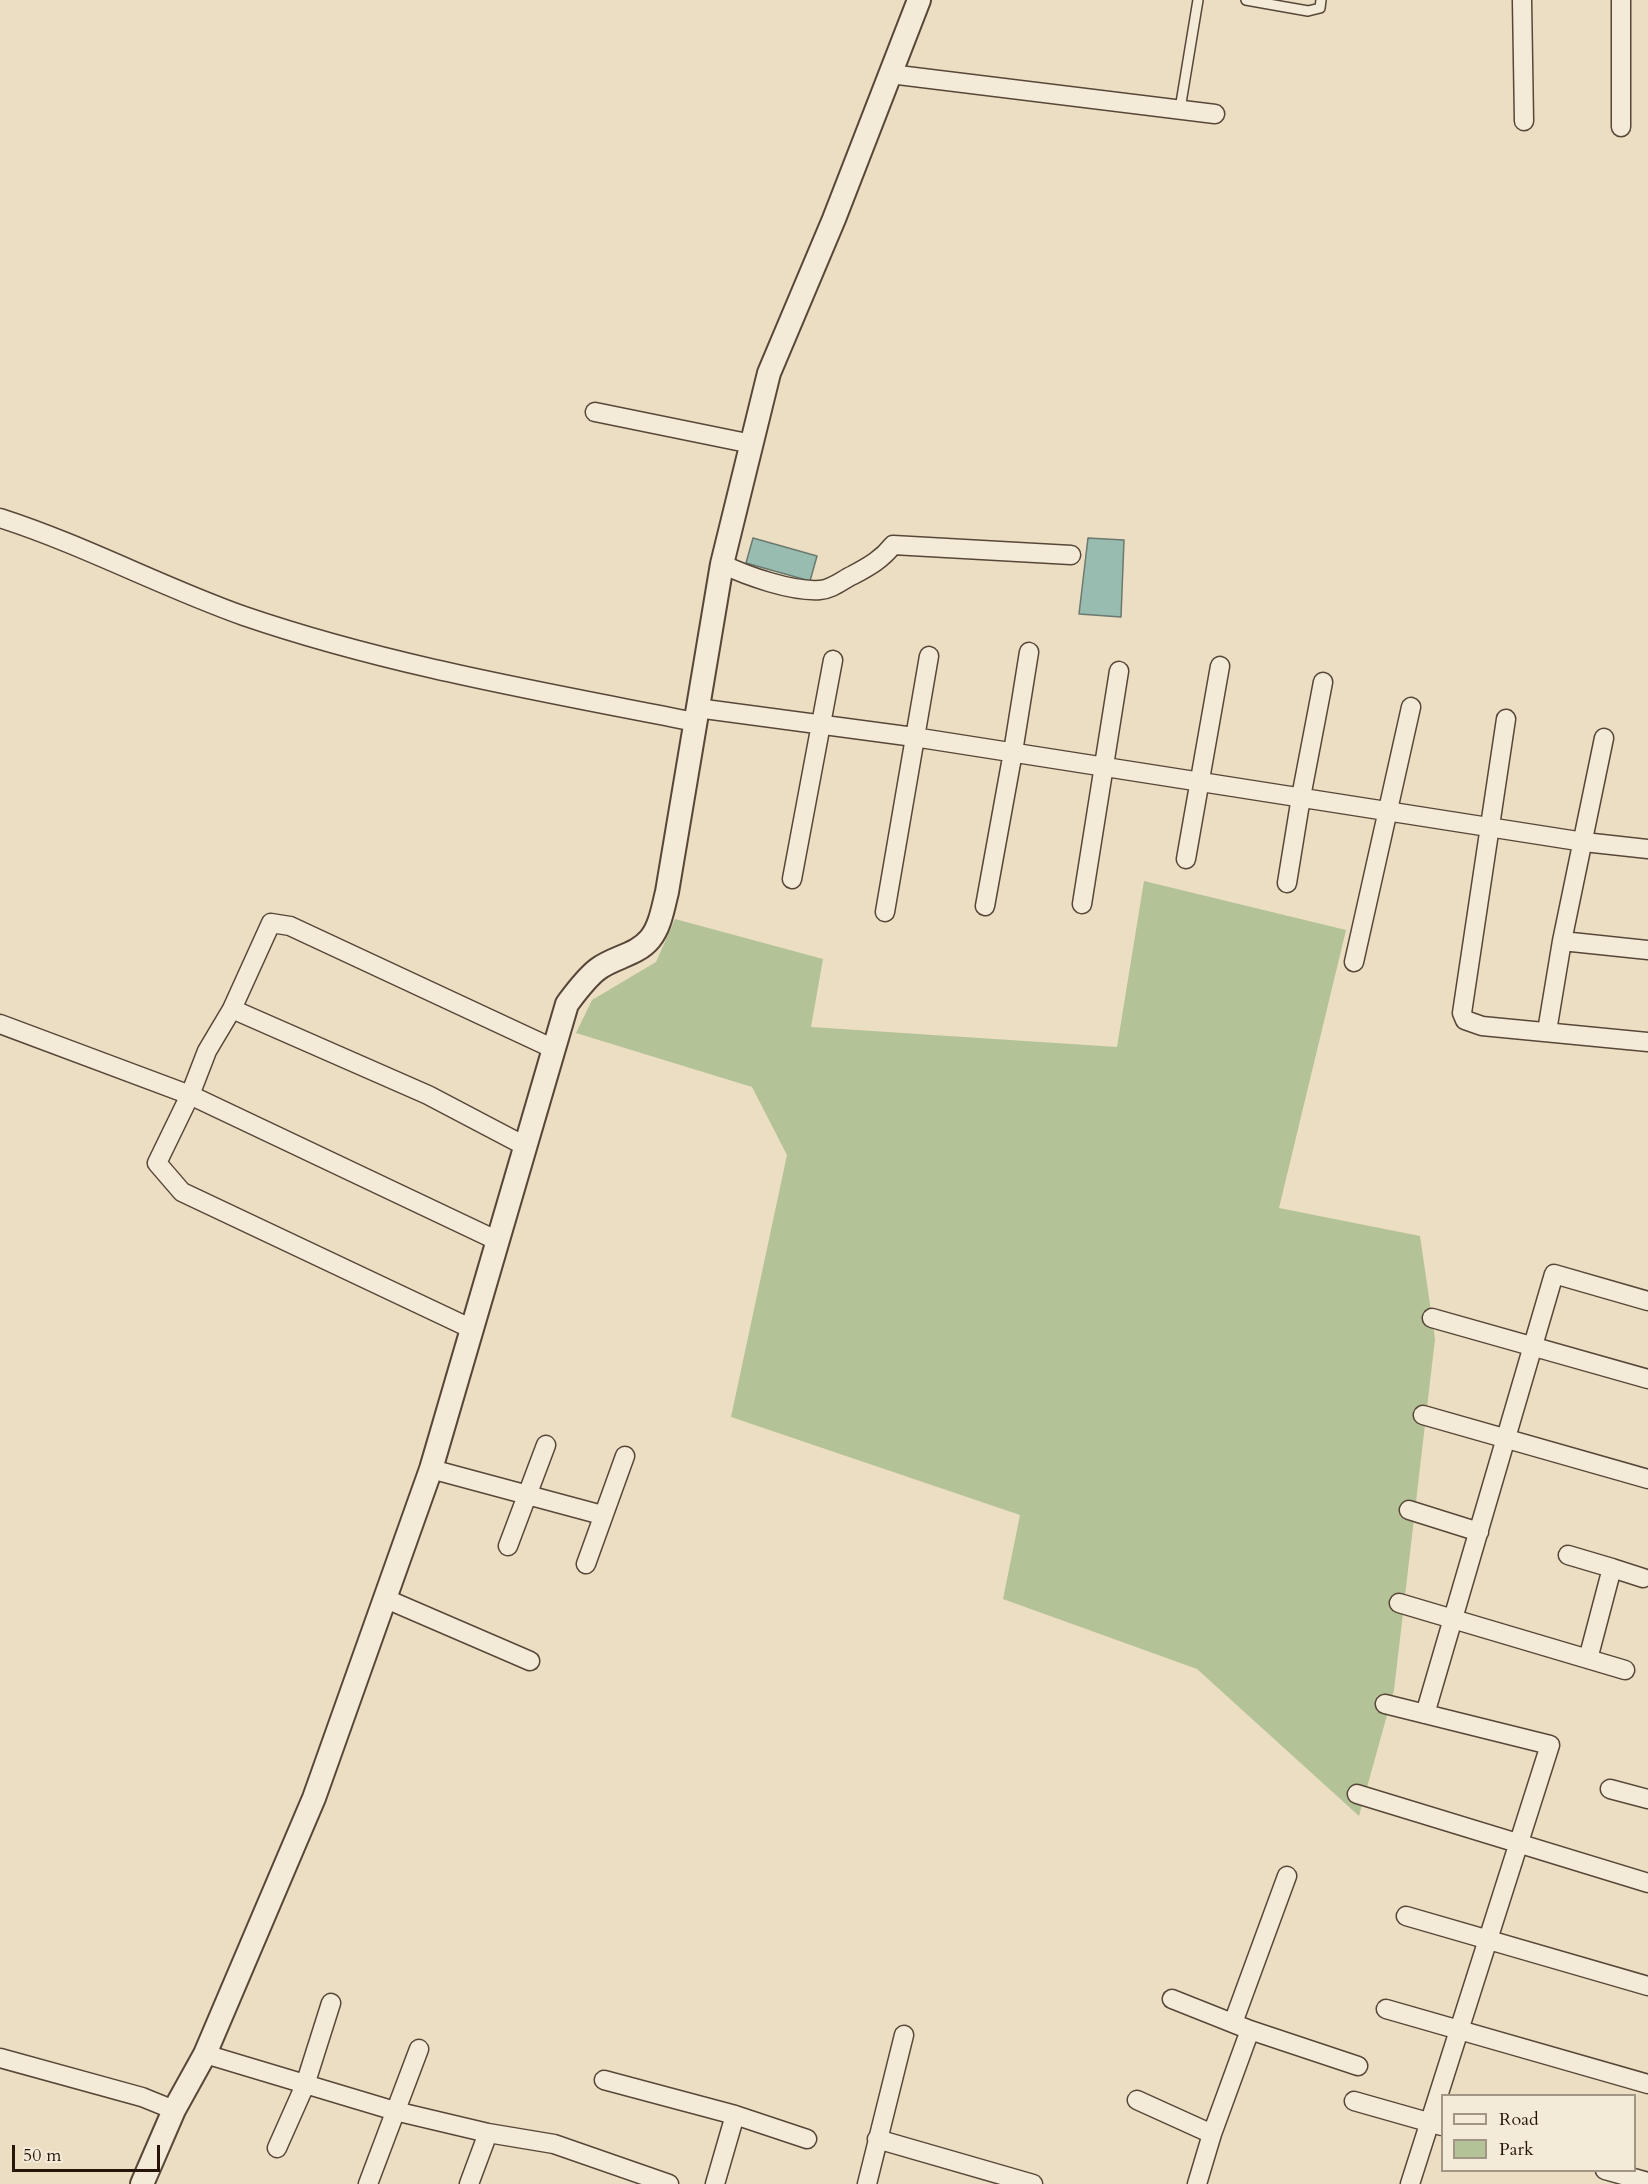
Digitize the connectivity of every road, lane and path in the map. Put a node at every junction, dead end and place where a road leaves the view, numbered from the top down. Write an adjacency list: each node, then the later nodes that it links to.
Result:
1 (919, 0): 7 (street)
2 (1198, 0): 8 (lane)
3 (1246, 0): 4 (lane)
4 (1321, 0)
5 (1522, 0): 10 (street)
6 (1621, 0): 11 (street)
7 (890, 74): 8 (street); 13 (street)
8 (1180, 109): 9 (street)
9 (1215, 114)
10 (1524, 121)
11 (1621, 127)
12 (595, 412): 13 (street)
13 (752, 444): 16 (street)
14 (0, 518): 24 (street)
15 (1071, 555): 16 (street)
16 (722, 564): 24 (street)
17 (1029, 652): 29 (street)
18 (929, 656): 27 (street)
19 (833, 660): 26 (street)
20 (1220, 666): 31 (street)
21 (1119, 671): 30 (street)
22 (1323, 682): 32 (street)
23 (1411, 707): 33 (street)
24 (696, 715): 26 (street); 50 (street)
25 (1506, 719): 34 (street)
26 (822, 724): 27 (street); 38 (street)
27 (914, 737): 29 (street); 42 (street)
28 (1604, 738): 35 (street)
29 (1013, 752): 30 (street); 41 (street)
30 (1104, 766): 31 (street); 40 (street)
31 (1200, 781): 32 (street); 37 (street)
32 (1301, 797): 33 (street); 39 (street)
33 (1388, 811): 34 (street); 45 (street)
34 (1490, 827): 35 (street); 48 (street)
35 (1584, 842): 36 (street); 43 (street)
36 (1648, 849)
37 (1186, 859)
38 (792, 879)
39 (1287, 883)
40 (1082, 904)
41 (985, 906)
42 (885, 912)
43 (1562, 941): 44 (street); 48 (street)
44 (1648, 950)
45 (1354, 962)
46 (231, 1009): 50 (street); 51 (street); 52 (street)
47 (0, 1024): 51 (street)
48 (1547, 1032): 49 (street)
49 (1648, 1042)
50 (554, 1050): 52 (street)
51 (190, 1095): 53 (street); 56 (street)
52 (525, 1146): 53 (street)
53 (498, 1241): 56 (street)
54 (1648, 1301): 57 (street)
55 (1432, 1318): 57 (street)
56 (472, 1329): 63 (street)
57 (1533, 1347): 58 (street); 60 (street)
58 (1648, 1379)
59 (1423, 1415): 60 (street)
60 (1506, 1439): 64 (street); 68 (street)
61 (546, 1445): 65 (street)
62 (625, 1456): 67 (street)
63 (431, 1469): 65 (street); 74 (street)
64 (1648, 1479)
65 (528, 1495): 67 (street); 69 (street)
66 (1408, 1510): 68 (street)
67 (602, 1515): 71 (street)
68 (1479, 1532): 76 (street)
69 (508, 1546)
70 (1568, 1554): 72 (street)
71 (586, 1564)
72 (1612, 1568): 73 (street); 77 (street)
73 (1643, 1578)
74 (384, 1598): 78 (street); 99 (street)
75 (1399, 1603): 76 (street)
76 (1453, 1619): 77 (street); 81 (street)
77 (1588, 1659): 79 (street)
78 (530, 1661)
79 (1625, 1670)
80 (1386, 1704): 81 (street)
81 (1425, 1714): 85 (street)
82 (1610, 1789): 84 (street)
83 (1357, 1794): 85 (street)
84 (1648, 1799)
85 (1518, 1844): 87 (street); 89 (street)
86 (1287, 1876): 94 (street)
87 (1648, 1883)
88 (1406, 1916): 89 (street)
89 (1488, 1940): 90 (street); 96 (street)
90 (1648, 1986)
91 (1172, 1999): 94 (street)
92 (331, 2003): 104 (street)
93 (1386, 2008): 96 (street)
94 (1233, 2023): 95 (street)
95 (1250, 2030): 101 (street); 114 (street)
96 (1459, 2030): 103 (street); 105 (street)
97 (904, 2035): 116 (street)
98 (419, 2049): 110 (street)
99 (205, 2054): 104 (street); 109 (street)
100 (0, 2058): 109 (street)
101 (1358, 2066)
102 (604, 2080): 111 (street)
103 (1648, 2084)
104 (305, 2085): 110 (street); 117 (street)
105 (1443, 2094)
106 (1137, 2100): 114 (street)
107 (1354, 2102): 112 (street)
108 (1441, 2104): 112 (street)
109 (174, 2110): 120 (street)
110 (395, 2112): 113 (street); 121 (street)
111 (735, 2115): 115 (street); 124 (street)
112 (1436, 2124): 128 (street)
113 (488, 2133): 122 (street); 123 (street)
114 (1212, 2134): 127 (street)
115 (807, 2139)
116 (877, 2139): 125 (street); 126 (street)
117 (277, 2148)
118 (1612, 2172): 119 (street)
119 (1648, 2182)
120 (142, 2184)
121 (368, 2184)
122 (469, 2184)
123 (669, 2184)
124 (715, 2184)
125 (867, 2184)
126 (1033, 2184)
127 (1197, 2184)
128 (1410, 2184)

